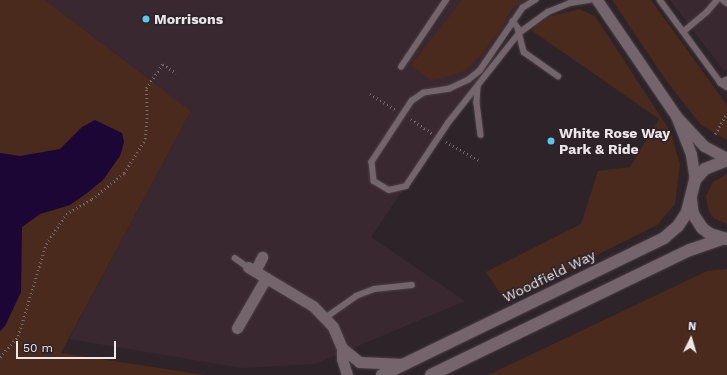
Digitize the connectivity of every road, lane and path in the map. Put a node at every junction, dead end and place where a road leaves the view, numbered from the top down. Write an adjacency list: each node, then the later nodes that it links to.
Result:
1 (446, 0): 12 (lane)
2 (536, 0): 9 (lane)
3 (590, 0): 11 (lane)
4 (597, 0): 22 (street)
5 (660, 0): 10 (lane)
6 (717, 0): 10 (lane)
7 (722, 0): 8 (lane)
8 (727, 3)
9 (513, 21): 11 (lane); 21 (lane)
10 (683, 32): 16 (lane)
11 (519, 33): 14 (lane); 17 (lane)
12 (401, 67)
13 (176, 73): 39 (path)
14 (558, 76)
15 (727, 80): 16 (lane)
16 (721, 83): 18 (lane)
17 (478, 87): 24 (lane); 25 (lane)
18 (727, 87)
19 (370, 94): 21 (path)
20 (727, 113): 23 (path)
21 (403, 114): 25 (path); 25 (lane)
22 (676, 116): 26 (street); 28 (street)
23 (715, 134)
24 (481, 135)
25 (439, 137): 27 (path)
26 (727, 159): 28 (street)
27 (478, 160)
28 (696, 180): 29 (street, Woodfield Way)
29 (691, 198): 30 (street); 40 (street, Woodfield Way)
30 (724, 239): 43 (street)
31 (262, 257): 33 (street)
32 (235, 258): 33 (lane)
33 (252, 269): 34 (street, Woodfield Way)
34 (266, 278): 36 (street, Woodfield Way); 37 (street)
35 (412, 285): 36 (lane)
36 (325, 318): 38 (street, Woodfield Way)
37 (237, 328)
38 (342, 348): 40 (street, Woodfield Way); 41 (street, Woodfield Way)
39 (0, 356)
40 (404, 364): 42 (street, Woodfield Way)
41 (347, 375)
42 (382, 375)
43 (431, 375)

